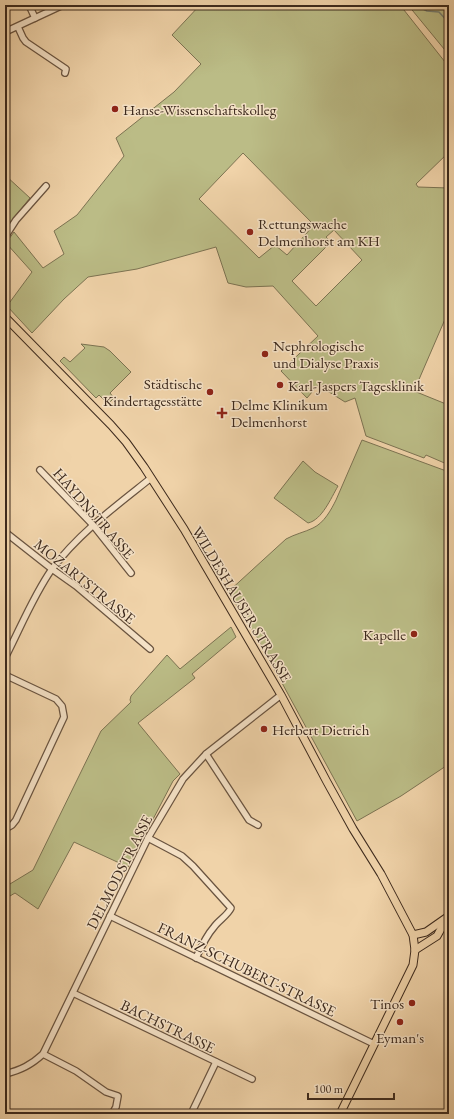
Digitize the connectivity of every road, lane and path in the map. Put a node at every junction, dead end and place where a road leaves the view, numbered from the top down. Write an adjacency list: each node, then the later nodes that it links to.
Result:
1 (29, 5): 3 (street)
2 (62, 5): 3 (street)
3 (35, 18): 4 (street)
4 (18, 27): 5 (street); 6 (street)
5 (5, 32)
6 (65, 73)
7 (46, 186): 8 (street)
8 (5, 237)
9 (5, 317): 11 (main road, WILDESHAUSER STRASSE)
10 (40, 470): 12 (street, HAYDNSTRASSE)
11 (150, 478): 12 (street); 19 (main road, WILDESHAUSER STRASSE)
12 (93, 525): 14 (street); 15 (street, HAYDNSTRASSE)
13 (5, 532): 14 (street, MOZARTSTRASSE)
14 (52, 569): 16 (street, MOZARTSTRASSE); 17 (street)
15 (131, 573)
16 (150, 649)
17 (5, 658)
18 (5, 675): 22 (street)
19 (281, 695): 20 (street, DELMODSTRASSE); 26 (main road, WILDESHAUSER STRASSE)
20 (206, 754): 21 (street); 23 (street, DELMODSTRASSE)
21 (258, 825)
22 (5, 829)
23 (148, 838): 24 (street, DELMODSTRASSE); 28 (street)
24 (110, 916): 28 (street, FRANZ-SCHUBERT-STRASSE); 29 (street, DELMODSTRASSE)
25 (448, 917): 26 (main road); 27 (main road)
26 (413, 935): 27 (main road)
27 (415, 950): 30 (main road)
28 (196, 958): 30 (street, FRANZ-SCHUBERT-STRASSE)
29 (73, 993): 31 (street, DELMODSTRASSE); 32 (street, BACHSTRASSE)
30 (374, 1044): 37 (main road)
31 (43, 1054): 33 (street, DELMODSTRASSE); 35 (street)
32 (216, 1062): 34 (street, BACHSTRASSE); 36 (street)
33 (5, 1074)
34 (252, 1079)
35 (112, 1114)
36 (191, 1114)
37 (340, 1114)

